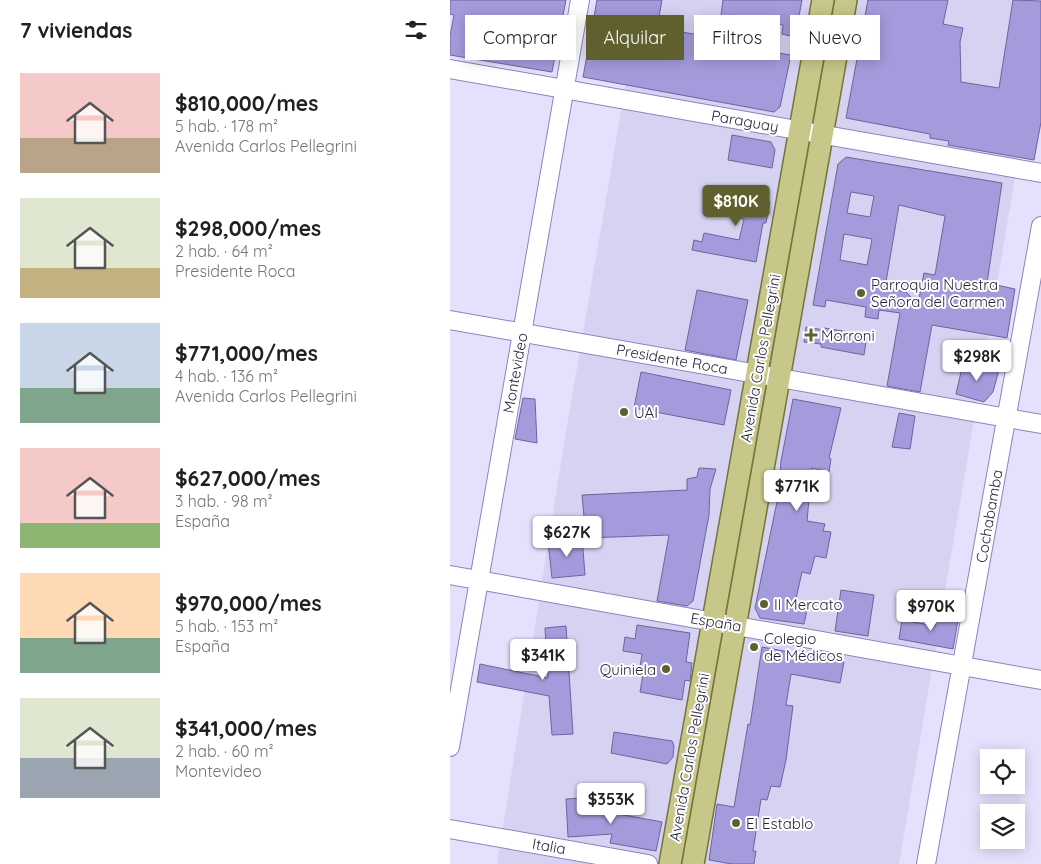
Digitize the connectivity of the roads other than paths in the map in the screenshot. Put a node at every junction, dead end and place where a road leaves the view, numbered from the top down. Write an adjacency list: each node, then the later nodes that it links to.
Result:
1 (580, 0): 5 (street, Montevideo)
2 (823, 0): 6 (main road, Avenida Carlos Pellegrini)
3 (846, 0): 7 (main road, Avenida Carlos Pellegrini)
4 (450, 69): 5 (street, Paraguay)
5 (565, 89): 6 (street, Paraguay); 11 (street, Montevideo)
6 (800, 131): 7 (street, Paraguay); 12 (main road, Avenida Carlos Pellegrini)
7 (822, 135): 8 (street, Paraguay); 13 (main road, Avenida Carlos Pellegrini)
8 (1041, 173)
9 (1041, 226): 14 (street, Cochabamba)
10 (450, 320): 11 (street, Presidente Roca)
11 (522, 332): 12 (street, Presidente Roca); 17 (street, Montevideo)
12 (757, 374): 13 (street, Presidente Roca); 18 (main road, Avenida Carlos Pellegrini)
13 (779, 378): 14 (street, Presidente Roca); 19 (main road, Avenida Carlos Pellegrini)
14 (1007, 418): 15 (street, Presidente Roca); 20 (street, Cochabamba)
15 (1041, 424)
16 (450, 575): 17 (street, España)
17 (479, 580): 18 (street, España); 22 (street, Montevideo)
18 (713, 621): 19 (street, España); 25 (main road, Avenida Carlos Pellegrini)
19 (736, 625): 20 (street, España); 26 (main road, Avenida Carlos Pellegrini)
20 (962, 665): 21 (street, España); 27 (street, Cochabamba)
21 (1041, 680)
22 (450, 747)
23 (450, 829): 24 (street, Italia)
24 (648, 864)
25 (670, 864)
26 (694, 864)
27 (926, 864)

